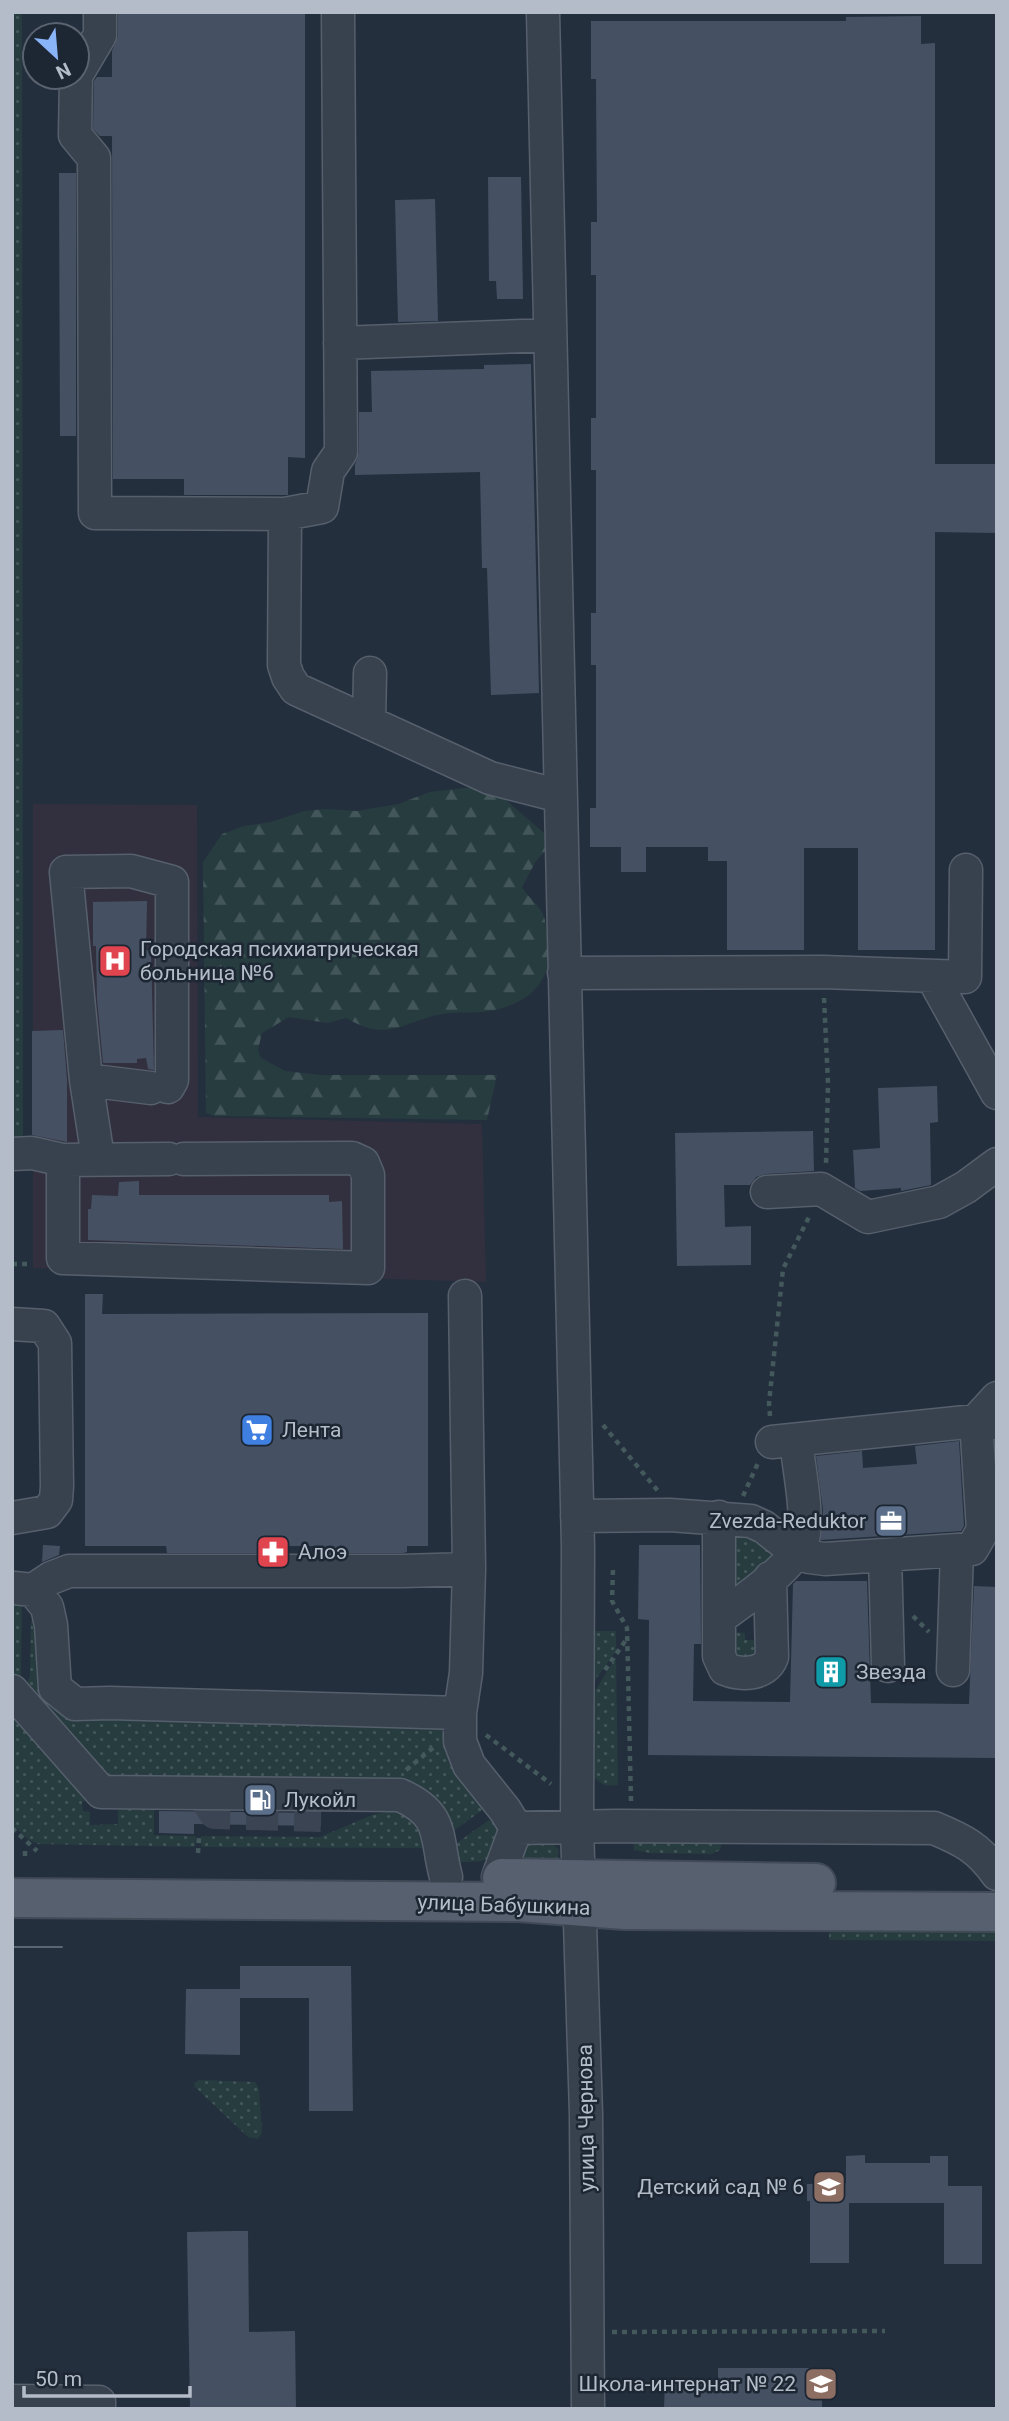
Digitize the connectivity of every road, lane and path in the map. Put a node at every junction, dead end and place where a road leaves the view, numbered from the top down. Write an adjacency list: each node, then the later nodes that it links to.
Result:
1 (100, 12): 4 (street)
2 (338, 12): 7 (street)
3 (543, 12): 6 (street, улица Чернова)
4 (91, 51)
5 (76, 91): 8 (street)
6 (550, 335): 7 (street); 11 (street, улица Чернова)
7 (340, 343): 8 (street)
8 (285, 514): 10 (street)
9 (370, 673): 10 (street)
10 (369, 723): 11 (street)
11 (560, 796): 13 (street, улица Чернова)
12 (966, 870): 15 (street)
13 (564, 972): 14 (street); 32 (street, улица Чернова)
14 (932, 976): 15 (street); 16 (street)
15 (965, 978): 16 (street)
16 (965, 1038): 18 (street)
17 (86, 1080): 17 (street); 20 (street)
18 (997, 1093)
19 (12, 1154): 21 (street)
20 (98, 1158): 21 (street); 21 (street)
21 (63, 1160)
22 (997, 1164): 23 (street)
23 (768, 1192)
24 (12, 1264): 25 (path)
25 (28, 1265)
26 (465, 1296): 38 (street)
27 (12, 1324): 33 (street)
28 (990, 1414): 30 (street); 35 (street)
29 (599, 1421): 31 (path)
30 (784, 1442): 34 (path); 36 (street)
31 (670, 1515): 32 (street); 34 (street)
32 (577, 1516): 51 (street, улица Чернова)
33 (12, 1518)
34 (726, 1518): 36 (street); 43 (street)
35 (957, 1551): 37 (street); 44 (street)
36 (796, 1552): 37 (street); 40 (street)
37 (885, 1555): 42 (street)
38 (469, 1569): 41 (street); 47 (street)
39 (613, 1570): 50 (path)
40 (770, 1578): 43 (street); 43 (street)
41 (32, 1585): 47 (street)
42 (886, 1592): 44 (path); 45 (street)
43 (720, 1618)
44 (953, 1662)
45 (888, 1666)
46 (12, 1691): 49 (street)
47 (460, 1713): 51 (path); 54 (street)
48 (438, 1744): 49 (path)
49 (390, 1795): 52 (street); 59 (street)
50 (631, 1803)
51 (577, 1815): 54 (street); 58 (street); 62 (street, улица Чернова)
52 (321, 1816)
53 (12, 1828): 57 (path)
54 (516, 1828): 60 (street)
55 (198, 1836): 56 (path)
56 (198, 1853)
57 (25, 1858): 59 (main road, улица Бабушкина)
58 (997, 1874)
59 (446, 1877): 60 (main road, улица Бабушкина)
60 (498, 1878): 62 (main road, улица Бабушкина)
61 (997, 1886): 62 (main road, улица Бабушкина)
62 (580, 1894): 63 (main road, улица Бабушкина); 64 (main road, улица Бабушкина); 69 (street, улица Чернова)
63 (12, 1898)
64 (997, 1912)
65 (885, 2331): 66 (path)
66 (608, 2332)
67 (12, 2401): 68 (street)
68 (99, 2409)
69 (588, 2409)

